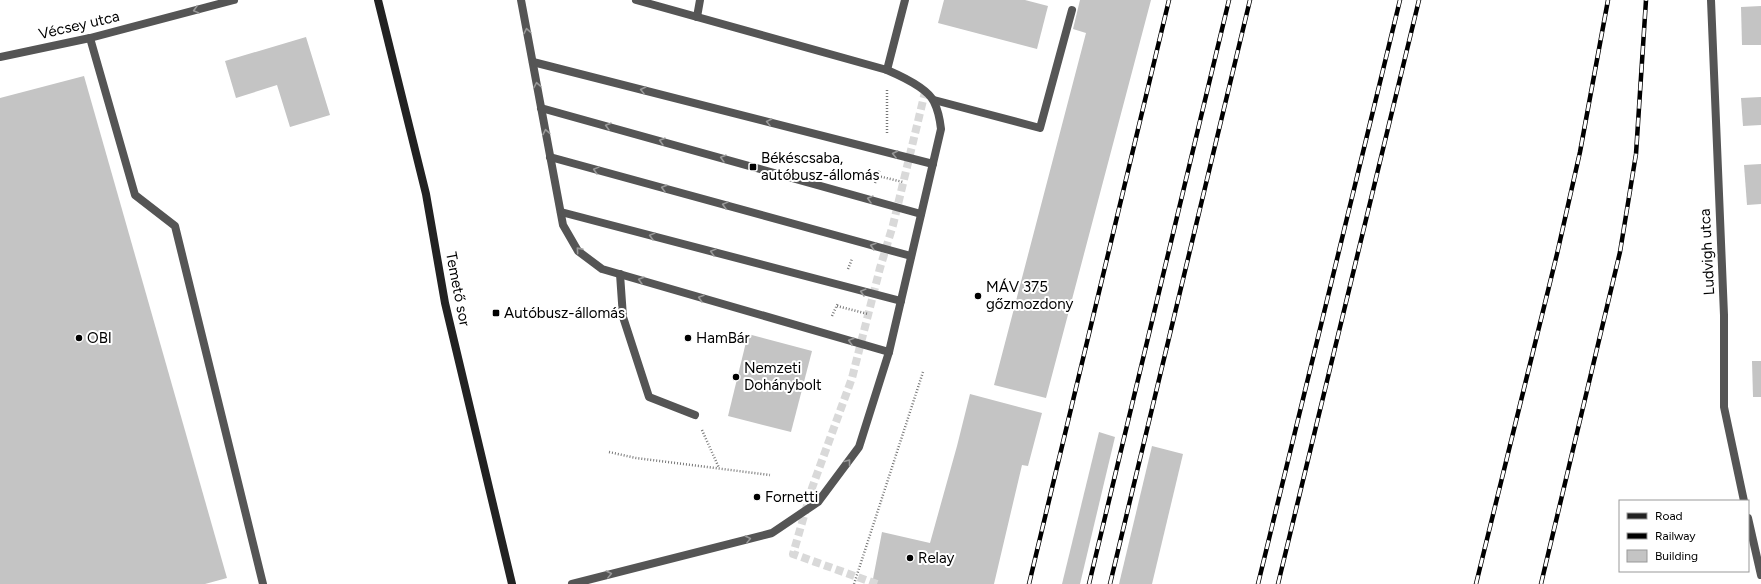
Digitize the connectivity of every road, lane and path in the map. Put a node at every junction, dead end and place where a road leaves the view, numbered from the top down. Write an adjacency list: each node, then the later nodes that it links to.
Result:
1 (234, 0): 10 (street, Vécsey utca, one-way to 10)
2 (378, 0): 37 (street, Temető sor)
3 (521, 0): 12 (street, one-way to 3)
4 (636, 0): 9 (street)
5 (700, 0): 9 (street)
6 (905, 0): 13 (street)
7 (1711, 0): 33 (street, Ludvigh utca)
8 (1072, 10): 14 (street)
9 (697, 17): 13 (street)
10 (90, 38): 11 (street, Vécsey utca); 36 (street)
11 (0, 57)
12 (533, 62): 15 (street, one-way to 12); 17 (street, one-way to 12)
13 (887, 70): 14 (street)
14 (934, 100): 17 (street)
15 (541, 108): 16 (street, one-way to 15); 21 (street, one-way to 15)
16 (550, 157): 20 (street); 22 (street, one-way to 16)
17 (933, 164): 21 (street)
18 (878, 176): 19 (path)
19 (903, 182)
20 (561, 212): 23 (street, one-way to 20); 24 (street, one-way to 20)
21 (921, 214): 22 (street)
22 (911, 256): 24 (street)
23 (620, 274): 27 (street, one-way to 23); 29 (street)
24 (901, 302): 27 (street)
25 (837, 306): 26 (path)
26 (868, 314)
27 (889, 352): 38 (street, one-way to 27)
28 (923, 372): 39 (path)
29 (695, 416): 31 (path)
30 (609, 452): 31 (path)
31 (719, 468): 32 (path)
32 (770, 475)
33 (1744, 500)
34 (1749, 522): 35 (street)
35 (1761, 575)
36 (263, 584)
37 (512, 584)
38 (572, 584)
39 (854, 584)

